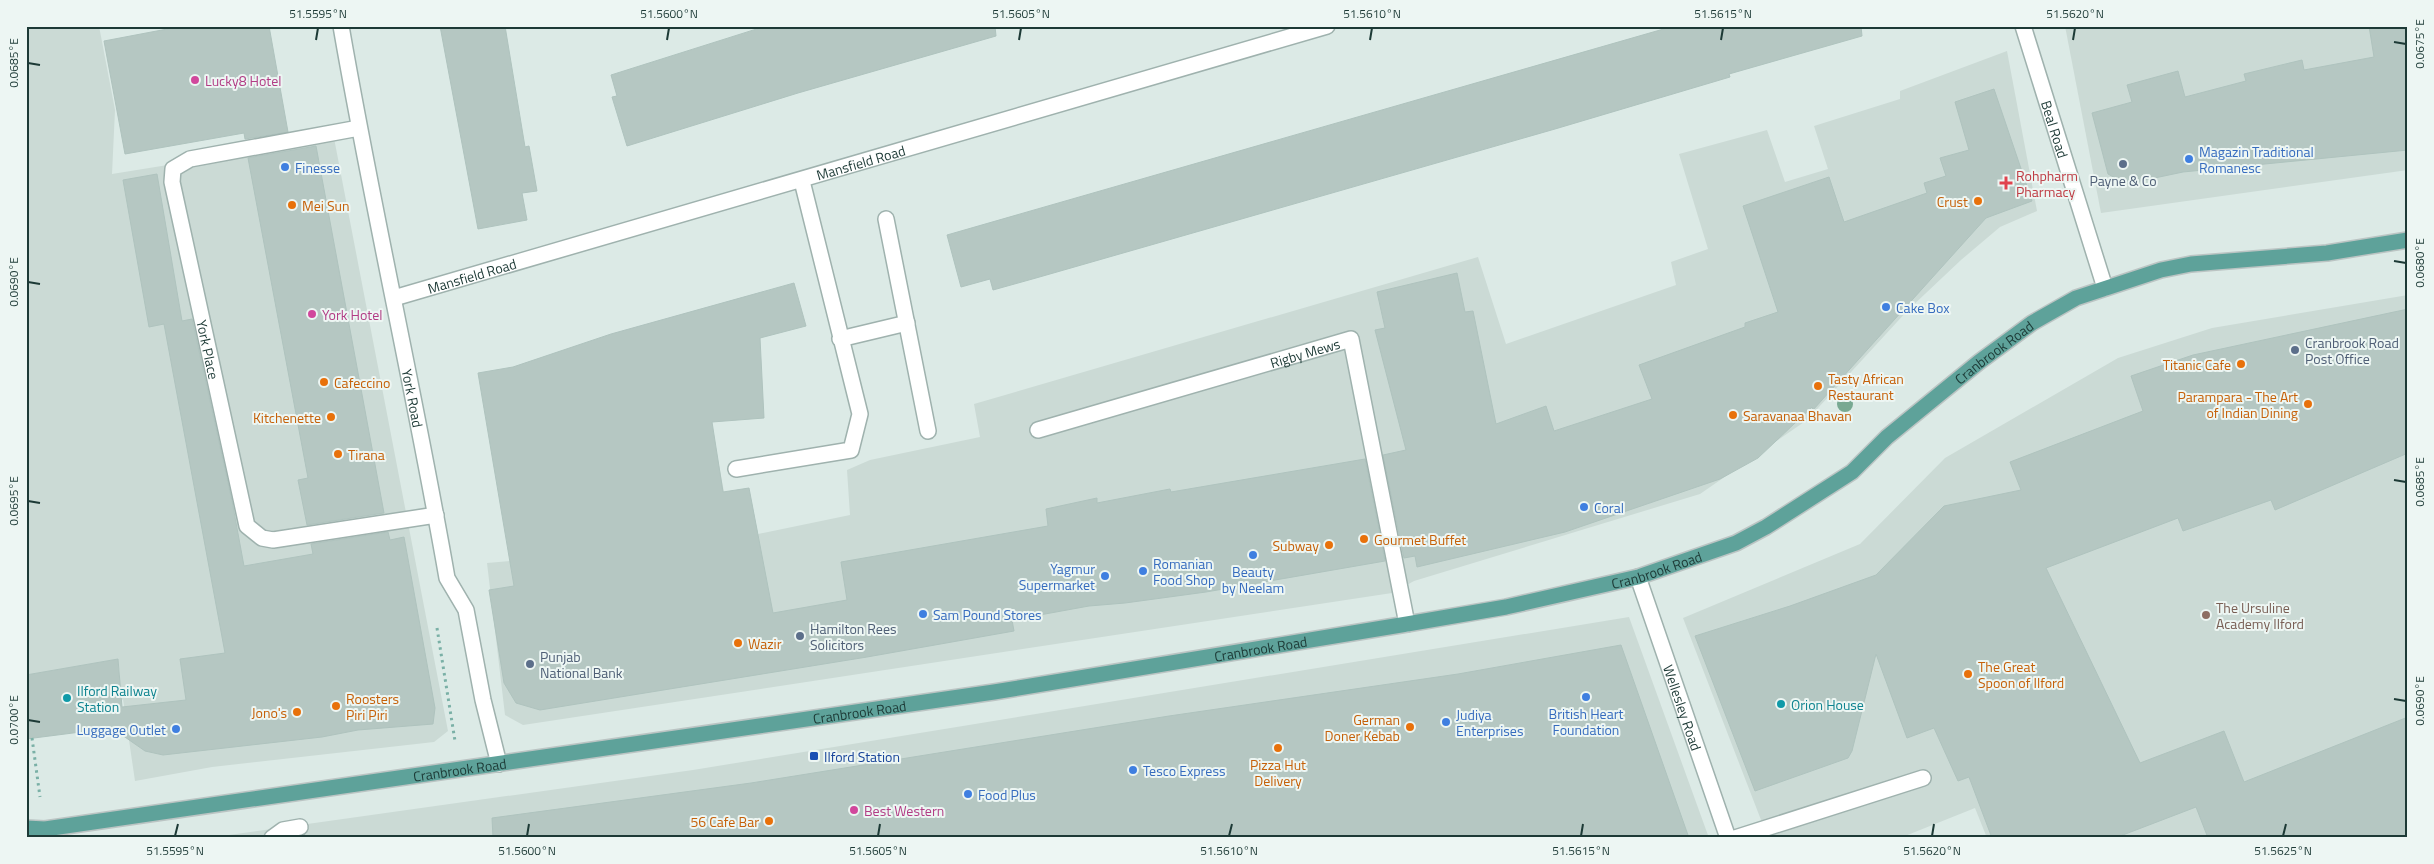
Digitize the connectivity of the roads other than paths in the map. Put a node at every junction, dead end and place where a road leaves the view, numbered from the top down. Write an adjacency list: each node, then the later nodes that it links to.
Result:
1 (341, 26): 4 (street, York Road)
2 (1327, 26): 5 (street, Mansfield Road)
3 (2023, 26): 8 (street, Beal Road)
4 (359, 128): 9 (street, York Road); 15 (street, York Place)
5 (802, 181): 9 (street, Mansfield Road); 11 (street)
6 (886, 219): 10 (street)
7 (2408, 240): 8 (main road, Cranbrook Road)
8 (2105, 288): 16 (main road, Cranbrook Road)
9 (394, 298): 15 (street, York Road)
10 (907, 324): 11 (street); 13 (street)
11 (840, 339): 14 (street)
12 (1038, 430): 17 (street, Rigby Mews)
13 (928, 431)
14 (736, 469)
15 (436, 516): 18 (street, York Road)
16 (1638, 577): 17 (main road, Cranbrook Road); 23 (street, Wellesley Road)
17 (1407, 624): 18 (main road, Cranbrook Road)
18 (499, 764): 21 (main road, Cranbrook Road)
19 (1923, 778): 24 (street)
20 (300, 827): 22 (street)
21 (26, 828)
22 (272, 838)
23 (1728, 838)
24 (1735, 838)

